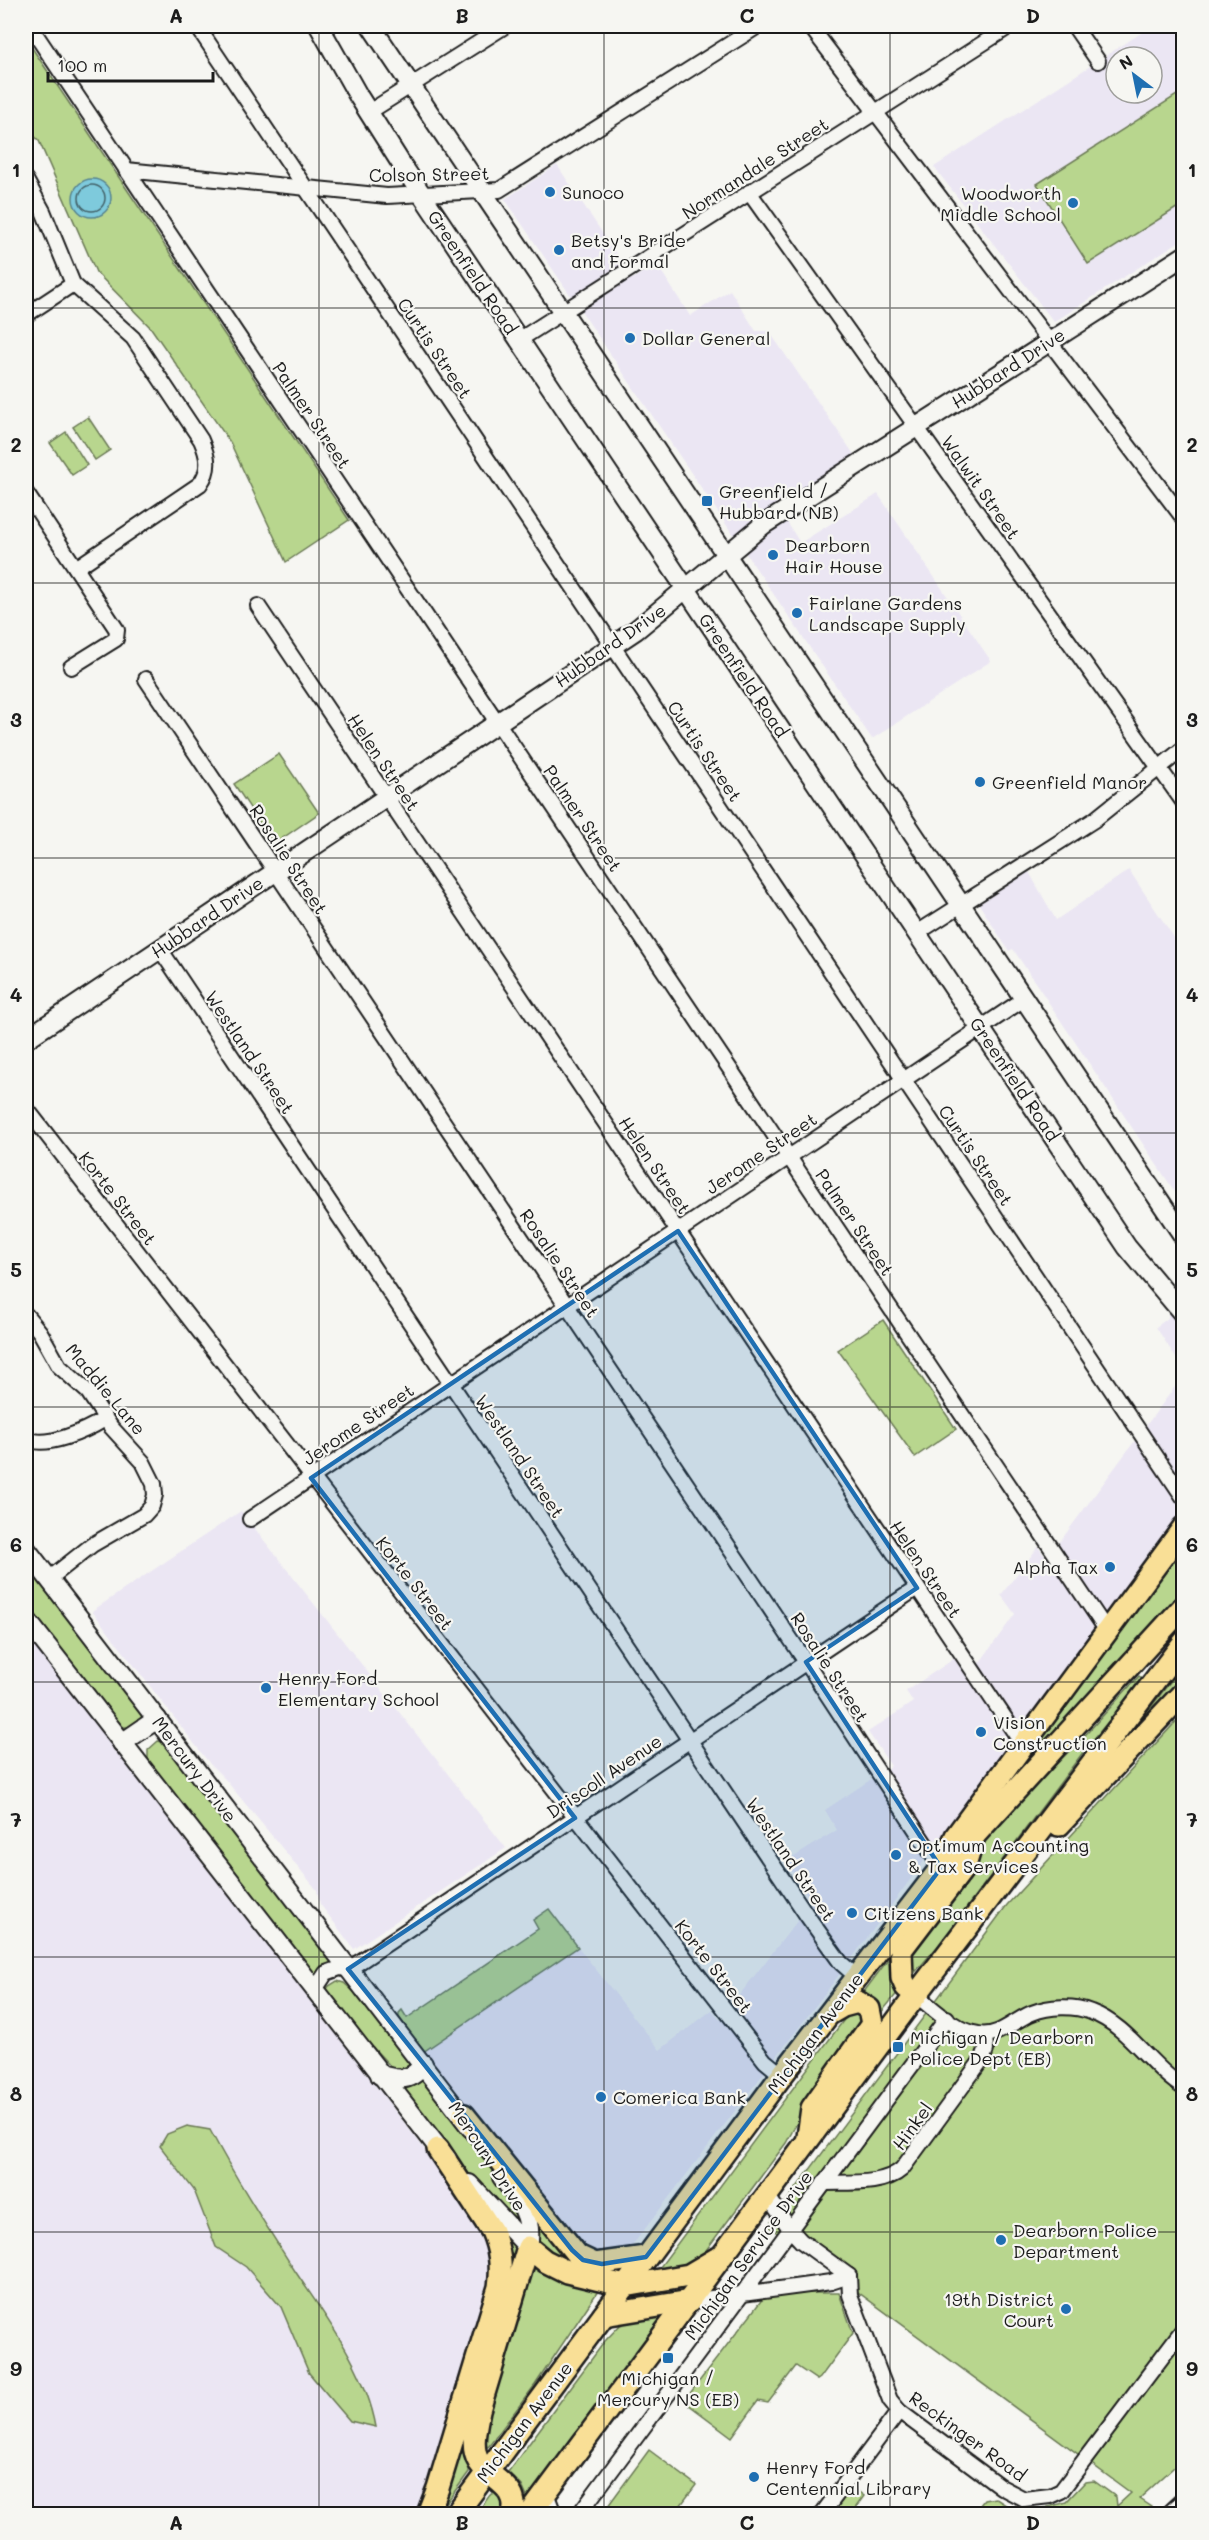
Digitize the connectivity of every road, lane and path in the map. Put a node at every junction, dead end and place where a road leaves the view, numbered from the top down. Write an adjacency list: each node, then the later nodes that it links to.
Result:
1 (30, 26): 14 (street, Palmer Street)
2 (197, 26): 16 (street, Curtis Street)
3 (319, 26): 12 (street, Greenfield Road)
4 (371, 26): 11 (street)
5 (505, 26): 11 (street)
6 (758, 26): 17 (street, Colson Street)
7 (810, 26): 13 (street)
8 (1010, 26): 13 (street, Normandale Street)
9 (1074, 26): 10 (street)
10 (1098, 61)
11 (411, 85): 12 (street); 17 (street)
12 (369, 112): 19 (street, Greenfield Road)
13 (875, 112): 18 (street, Normandale Street); 25 (street)
14 (126, 170): 16 (street, Colson Street); 36 (street, Palmer Street)
15 (26, 180): 21 (street)
16 (306, 188): 19 (street, Colson Street); 33 (street, Curtis Street)
17 (482, 192): 19 (street, Colson Street); 22 (street)
18 (749, 192): 22 (street, Normandale Street); 26 (street, Walwit Street)
19 (422, 195): 24 (street, Greenfield Road)
20 (1181, 262): 25 (street, Hubbard Drive)
21 (73, 284): 23 (street); 30 (street)
22 (563, 313): 24 (street, Normandale Street); 29 (street)
23 (26, 315)
24 (519, 340): 31 (street, Greenfield Road)
25 (1049, 342): 26 (street, Hubbard Drive); 28 (street)
26 (916, 427): 29 (street, Hubbard Drive); 38 (street, Walwit Street)
27 (26, 493): 30 (street)
28 (1184, 519)
29 (726, 555): 31 (street, Hubbard Drive); 42 (street)
30 (76, 568): 34 (street)
31 (686, 589): 33 (street, Hubbard Drive); 43 (street, Greenfield Road)
32 (258, 606): 39 (street, Helen Street)
33 (613, 645): 36 (street, Hubbard Drive); 48 (street, Curtis Street)
34 (71, 667)
35 (147, 680): 41 (street, Rosalie Street)
36 (498, 723): 39 (street, Hubbard Drive); 50 (street, Palmer Street)
37 (1184, 748): 38 (street)
38 (1159, 768): 40 (street, Walwit Street); 42 (street)
39 (387, 797): 41 (street, Hubbard Drive); 51 (street, Helen Street)
40 (1184, 804)
41 (276, 870): 44 (street, Hubbard Drive); 53 (street, Rosalie Street)
42 (961, 905): 43 (street); 45 (street)
43 (917, 933): 46 (street, Greenfield Road)
44 (160, 949): 47 (street, Hubbard Drive); 56 (street, Westland Street)
45 (1024, 999): 46 (street, Jerome Street); 52 (street)
46 (980, 1028): 48 (street, Jerome Street); 55 (street, Greenfield Road)
47 (28, 1036)
48 (904, 1080): 50 (street, Jerome Street); 60 (street, Curtis Street)
49 (26, 1108): 59 (street, Korte Street)
50 (789, 1156): 51 (street, Jerome Street); 68 (street, Palmer Street)
51 (678, 1231): 53 (street, Jerome Street); 65 (street, Helen Street)
52 (1184, 1237)
53 (567, 1306): 56 (street, Jerome Street); 70 (street, Rosalie Street)
54 (26, 1314): 57 (street, Maddie Lane)
55 (1184, 1315)
56 (450, 1384): 59 (street, Jerome Street); 73 (street, Westland Street)
57 (105, 1419): 58 (street); 64 (street, Maddie Lane)
58 (26, 1438)
59 (310, 1478): 61 (street, Jerome Street); 76 (street, Korte Street)
60 (1184, 1498)
61 (250, 1519)
62 (1184, 1527): 68 (main road)
63 (26, 1549): 64 (street, Mercury Drive)
64 (49, 1579): 72 (street, Mercury Drive)
65 (917, 1588): 70 (street, Driscoll Avenue); 75 (street, Helen Street)
66 (1184, 1606): 77 (main road, Michigan Avenue)
67 (26, 1619): 74 (street, Mercury Drive)
68 (1107, 1631): 75 (main road)
69 (1184, 1642): 79 (main road)
70 (806, 1662): 73 (street, Driscoll Avenue); 78 (street, Rosalie Street)
71 (1184, 1692): 79 (main road)
72 (157, 1719): 74 (street); 80 (street, Mercury Drive)
73 (690, 1741): 76 (street, Driscoll Avenue); 81 (street, Westland Street)
74 (122, 1743): 82 (street, Mercury Drive)
75 (1023, 1745): 78 (main road)
76 (575, 1818): 80 (street, Driscoll Avenue); 89 (street, Korte Street)
77 (974, 1836): 78 (main road, Michigan Avenue); 83 (main road)
78 (943, 1866): 81 (main road, Michigan Avenue)
79 (985, 1903): 83 (main road)
80 (348, 1969): 82 (street, Driscoll Avenue); 87 (street, Mercury Drive)
81 (857, 1977): 84 (main road, Michigan Avenue)
82 (314, 1991): 88 (street, Mercury Drive)
83 (916, 1995): 85 (street); 92 (main road)
84 (828, 2016): 89 (main road, Michigan Avenue); 92 (main road)
85 (947, 2018): 86 (street); 94 (street, Michigan Service Drive)
86 (982, 2034): 90 (street); 94 (street, Hinkel)
87 (423, 2064): 88 (street); 91 (street, Mercury Drive)
88 (380, 2075): 93 (street, Mercury Drive)
89 (782, 2075): 99 (main road, Michigan Avenue)
90 (1184, 2088)
91 (464, 2115): 97 (street, Mercury Drive); 99 (main road)
92 (807, 2141): 95 (main road)
93 (438, 2149): 97 (street, Mercury Drive); 109 (main road)
94 (824, 2183): 96 (street, Michigan Service Drive)
95 (767, 2195): 96 (street); 98 (main road)
96 (790, 2229): 100 (street); 102 (street, Michigan Service Drive)
97 (528, 2247): 101 (main road); 107 (main road)
98 (726, 2252): 101 (main road); 103 (main road)
99 (646, 2257): 101 (main road, Michigan Avenue)
100 (849, 2276): 102 (street); 106 (street, Reckinger Road)
101 (625, 2286): 104 (main road, Michigan Avenue)
102 (742, 2294): 103 (street); 114 (street, Michigan Service Drive)
103 (690, 2301): 104 (main road); 108 (main road)
104 (604, 2315): 107 (main road, Michigan Avenue)
105 (1184, 2328): 106 (street, Reckinger Road)
106 (899, 2411): 115 (street)
107 (488, 2471): 110 (main road, Michigan Avenue); 111 (main road)
108 (546, 2493): 112 (main road); 113 (street)
109 (428, 2514)
110 (456, 2514)
111 (513, 2514)
112 (530, 2514)
113 (554, 2514)
114 (579, 2514)
115 (822, 2514)

